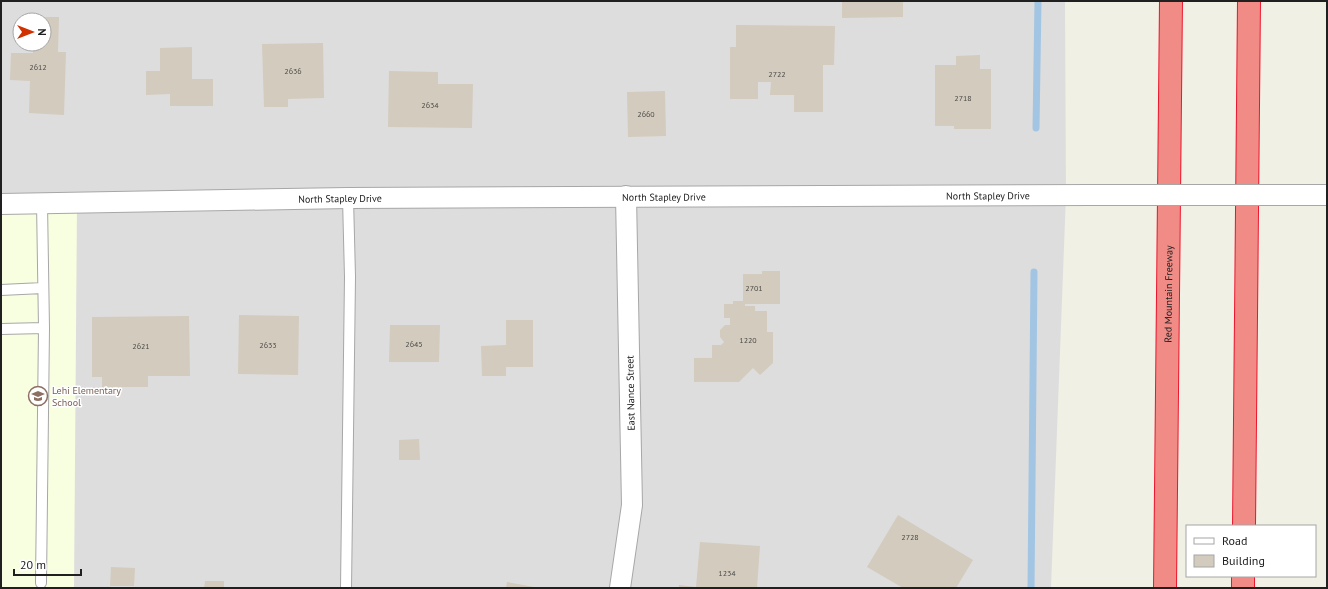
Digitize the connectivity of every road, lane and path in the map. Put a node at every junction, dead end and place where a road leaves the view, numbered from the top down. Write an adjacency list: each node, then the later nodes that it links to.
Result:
1 (1172, 1): 17 (highway, Red Mountain Freeway)
2 (1249, 1): 12 (highway)
3 (1327, 194): 4 (street, North Stapley Drive, bridge)
4 (626, 196): 5 (street, North Stapley Drive); 16 (street, East Nance Street)
5 (348, 198): 6 (street, North Stapley Drive); 15 (lane)
6 (42, 203): 7 (street, North Stapley Drive); 8 (lane)
7 (1, 204)
8 (43, 288): 9 (lane); 10 (lane)
9 (1, 290)
10 (44, 328): 11 (lane); 14 (lane)
11 (1, 329)
12 (1244, 525)
13 (1243, 577): 18 (highway)
14 (41, 583)
15 (346, 588)
16 (620, 588)
17 (1165, 588)
18 (1243, 588)

